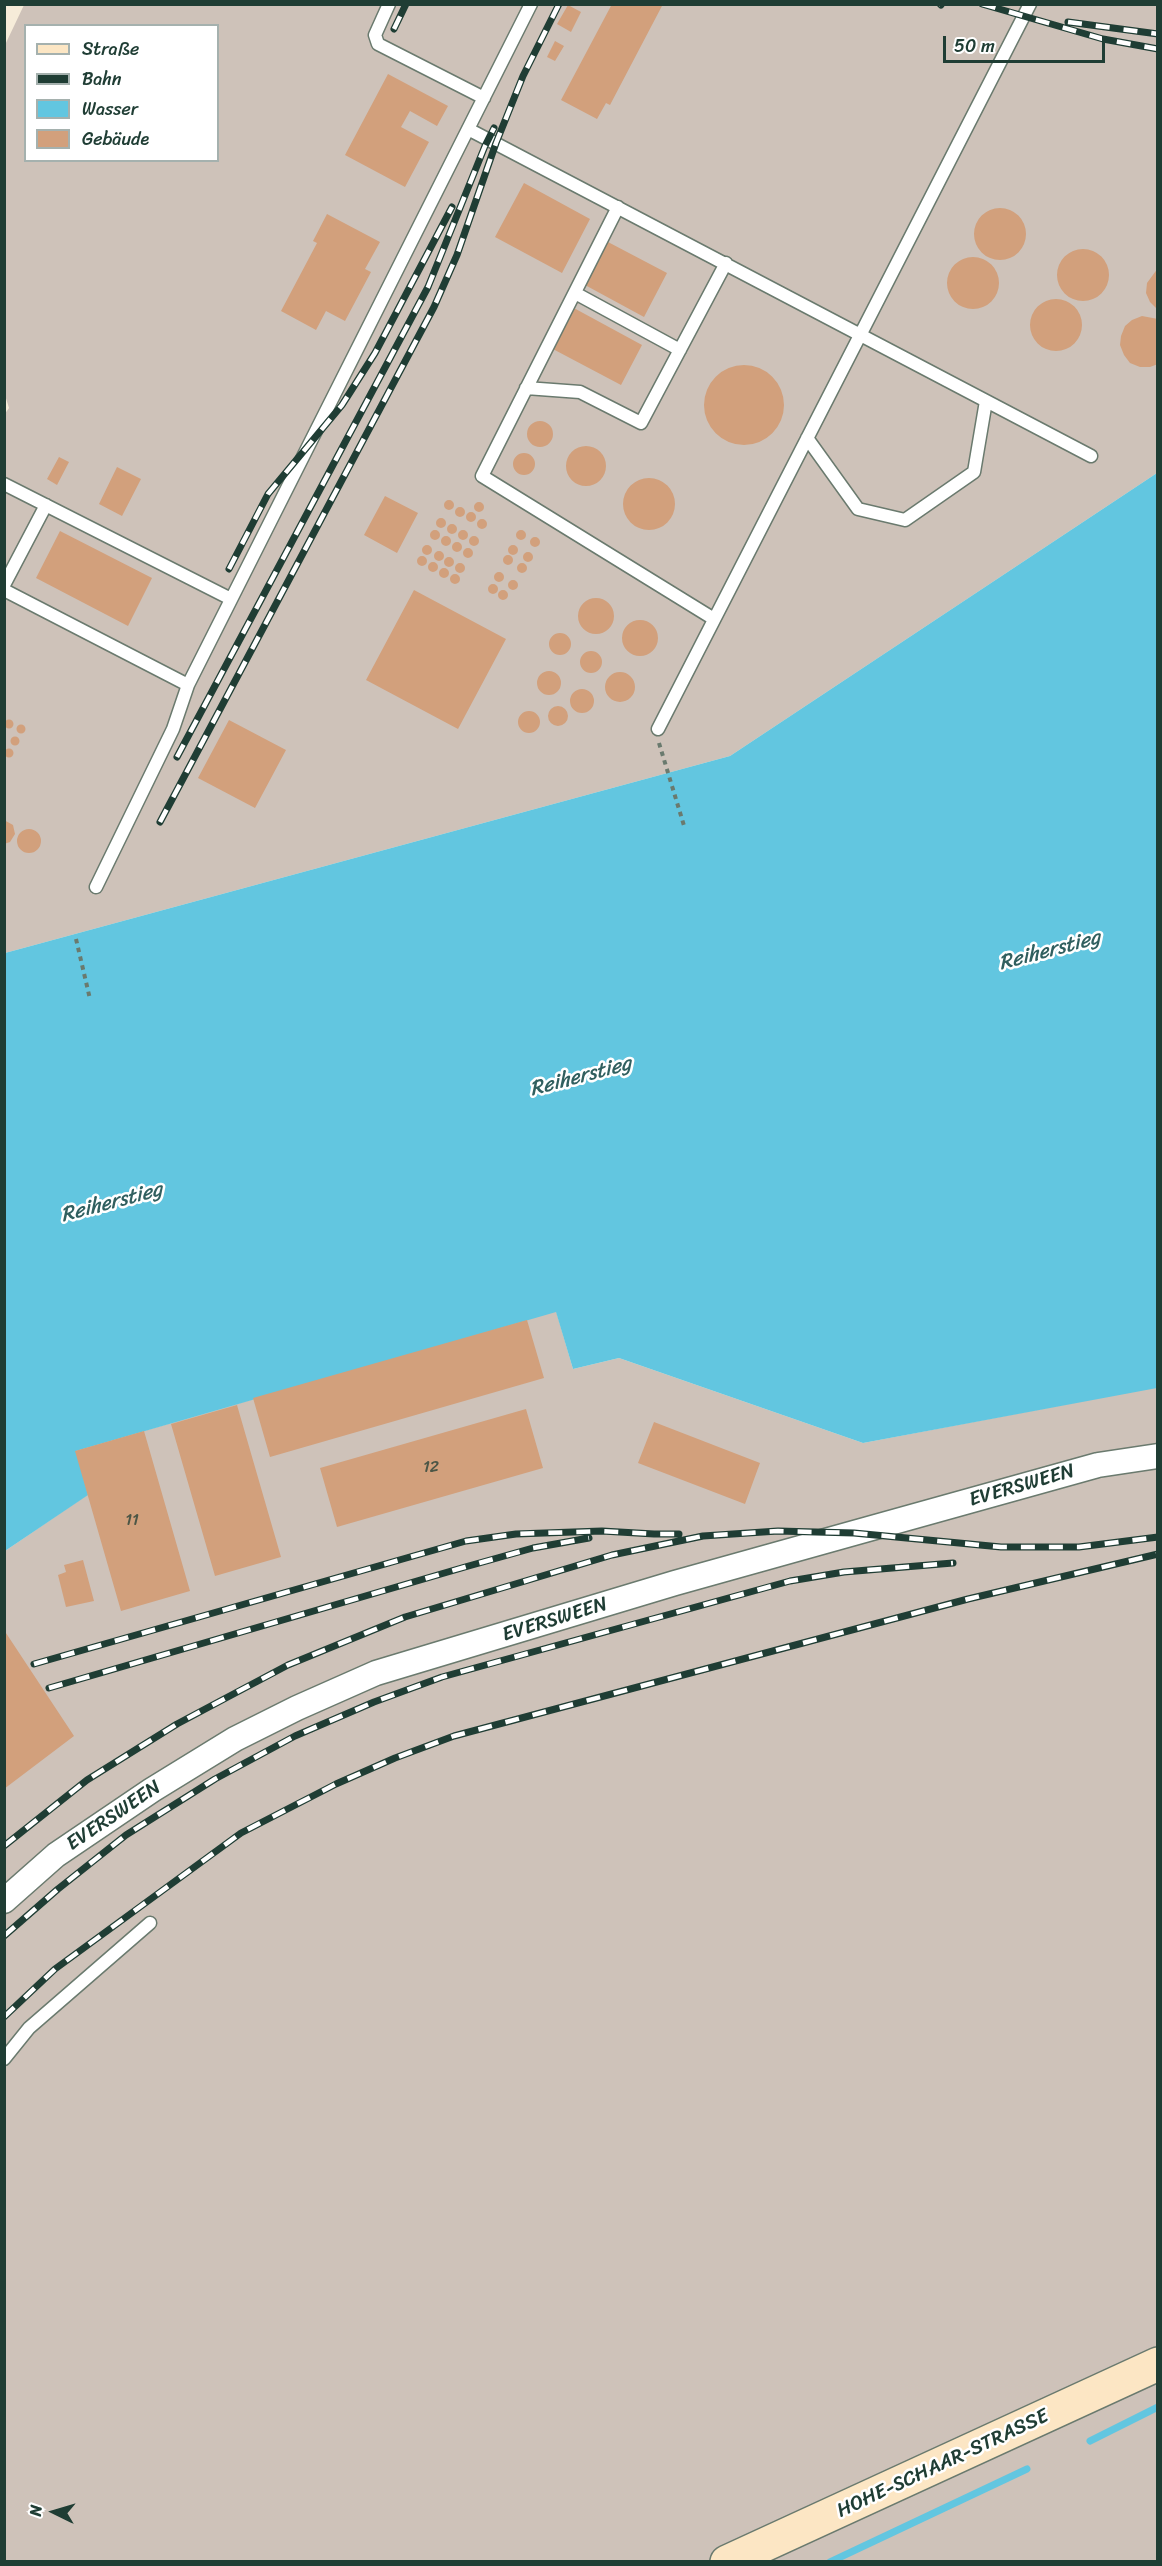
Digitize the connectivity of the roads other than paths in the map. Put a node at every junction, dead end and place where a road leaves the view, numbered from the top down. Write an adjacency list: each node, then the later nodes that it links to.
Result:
1 (389, 4): 4 (lane)
2 (531, 4): 4 (lane)
3 (1030, 4): 9 (lane)
4 (484, 98): 5 (lane)
5 (468, 129): 6 (lane); 19 (lane)
6 (618, 207): 7 (lane); 8 (lane)
7 (726, 264): 9 (lane); 10 (lane)
8 (575, 293): 10 (lane); 11 (lane)
9 (861, 334): 12 (lane); 13 (lane)
10 (680, 350): 11 (lane)
11 (526, 388): 20 (lane)
12 (986, 401): 13 (lane); 14 (lane)
13 (807, 438): 20 (lane)
14 (1091, 456)
15 (4, 484): 16 (lane)
16 (46, 505): 17 (lane); 19 (lane)
17 (4, 585)
18 (4, 590): 21 (lane)
19 (231, 599): 21 (lane)
20 (714, 619): 22 (lane)
21 (188, 685): 23 (lane)
22 (658, 729)
23 (96, 887)
24 (1158, 1456): 25 (street, EVERSWEEN)
25 (4, 1901)
26 (150, 1923): 27 (lane)
27 (4, 2059)
28 (1158, 2364): 29 (main road, HOHE-SCHAAR-STRASSE)
29 (727, 2562)

